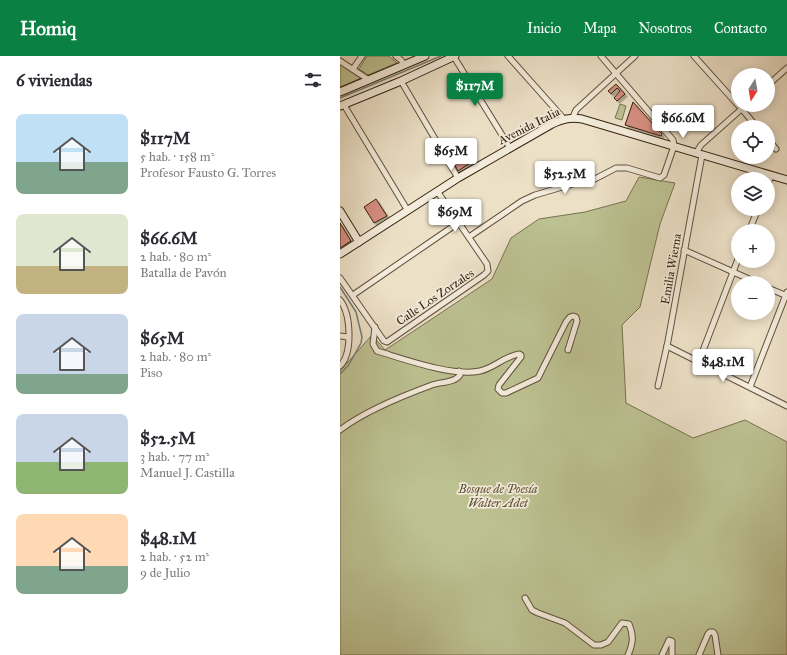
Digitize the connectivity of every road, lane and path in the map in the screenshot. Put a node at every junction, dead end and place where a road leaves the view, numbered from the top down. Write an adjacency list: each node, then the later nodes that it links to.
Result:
1 (362, 56): 12 (street)
2 (396, 56): 10 (street)
3 (425, 56): 10 (main road)
4 (454, 56): 16 (main road); 26 (street)
5 (508, 56): 23 (street)
6 (601, 56): 13 (street)
7 (635, 56): 13 (street, Avenida Italia)
8 (694, 56): 18 (street)
9 (340, 61): 12 (street)
10 (404, 64): 15 (main road)
11 (787, 68): 14 (street)
12 (353, 69): 15 (street)
13 (616, 72): 22 (street, Avenida Italia); 25 (street)
14 (775, 79)
15 (368, 80): 17 (main road)
16 (401, 81): 19 (main road); 30 (street)
17 (340, 92)
18 (731, 95)
19 (342, 106): 34 (street)
20 (735, 112): 27 (street)
21 (746, 112): 24 (street)
22 (573, 118): 23 (main road, Avenida Italia); 25 (main road)
23 (564, 119): 26 (main road, Avenida Italia)
24 (752, 120)
25 (674, 146): 27 (main road); 36 (street)
26 (510, 148): 30 (main road, Avenida Italia)
27 (699, 154): 28 (main road); 38 (street, Emilia Wierna)
28 (758, 172)
29 (775, 177): 31 (main road)
30 (458, 178): 32 (main road, Avenida Italia)
31 (787, 180)
32 (437, 191): 34 (main road, Avenida Italia); 35 (street)
33 (340, 211): 37 (main road)
34 (408, 211): 37 (main road, Avenida Italia)
35 (458, 223): 36 (street); 45 (street)
36 (468, 237): 48 (street, Calle Los Zorzales)
37 (359, 242): 39 (main road, Avenida Italia)
38 (684, 250): 41 (street); 51 (street, Emilia Wierna)
39 (340, 254)
40 (735, 268): 41 (street)
41 (733, 272): 42 (street); 53 (street)
42 (742, 276)
43 (340, 278): 45 (street)
44 (775, 291): 46 (street)
45 (353, 295): 48 (street)
46 (786, 295): 57 (street)
47 (340, 300): 50 (street)
48 (375, 327): 55 (street)
49 (340, 336): 50 (street)
50 (348, 337): 54 (street)
51 (667, 346): 53 (street); 56 (street, Emilia Wierna)
52 (568, 350): 55 (street)
53 (699, 361): 57 (street)
54 (340, 366)
55 (459, 371): 59 (street)
56 (658, 386)
57 (750, 387): 58 (street)
58 (787, 406)
59 (340, 430)
60 (525, 598): 61 (street)
61 (628, 655)
62 (662, 655): 63 (street)
63 (672, 655)
64 (699, 655): 65 (street)
65 (718, 655)

